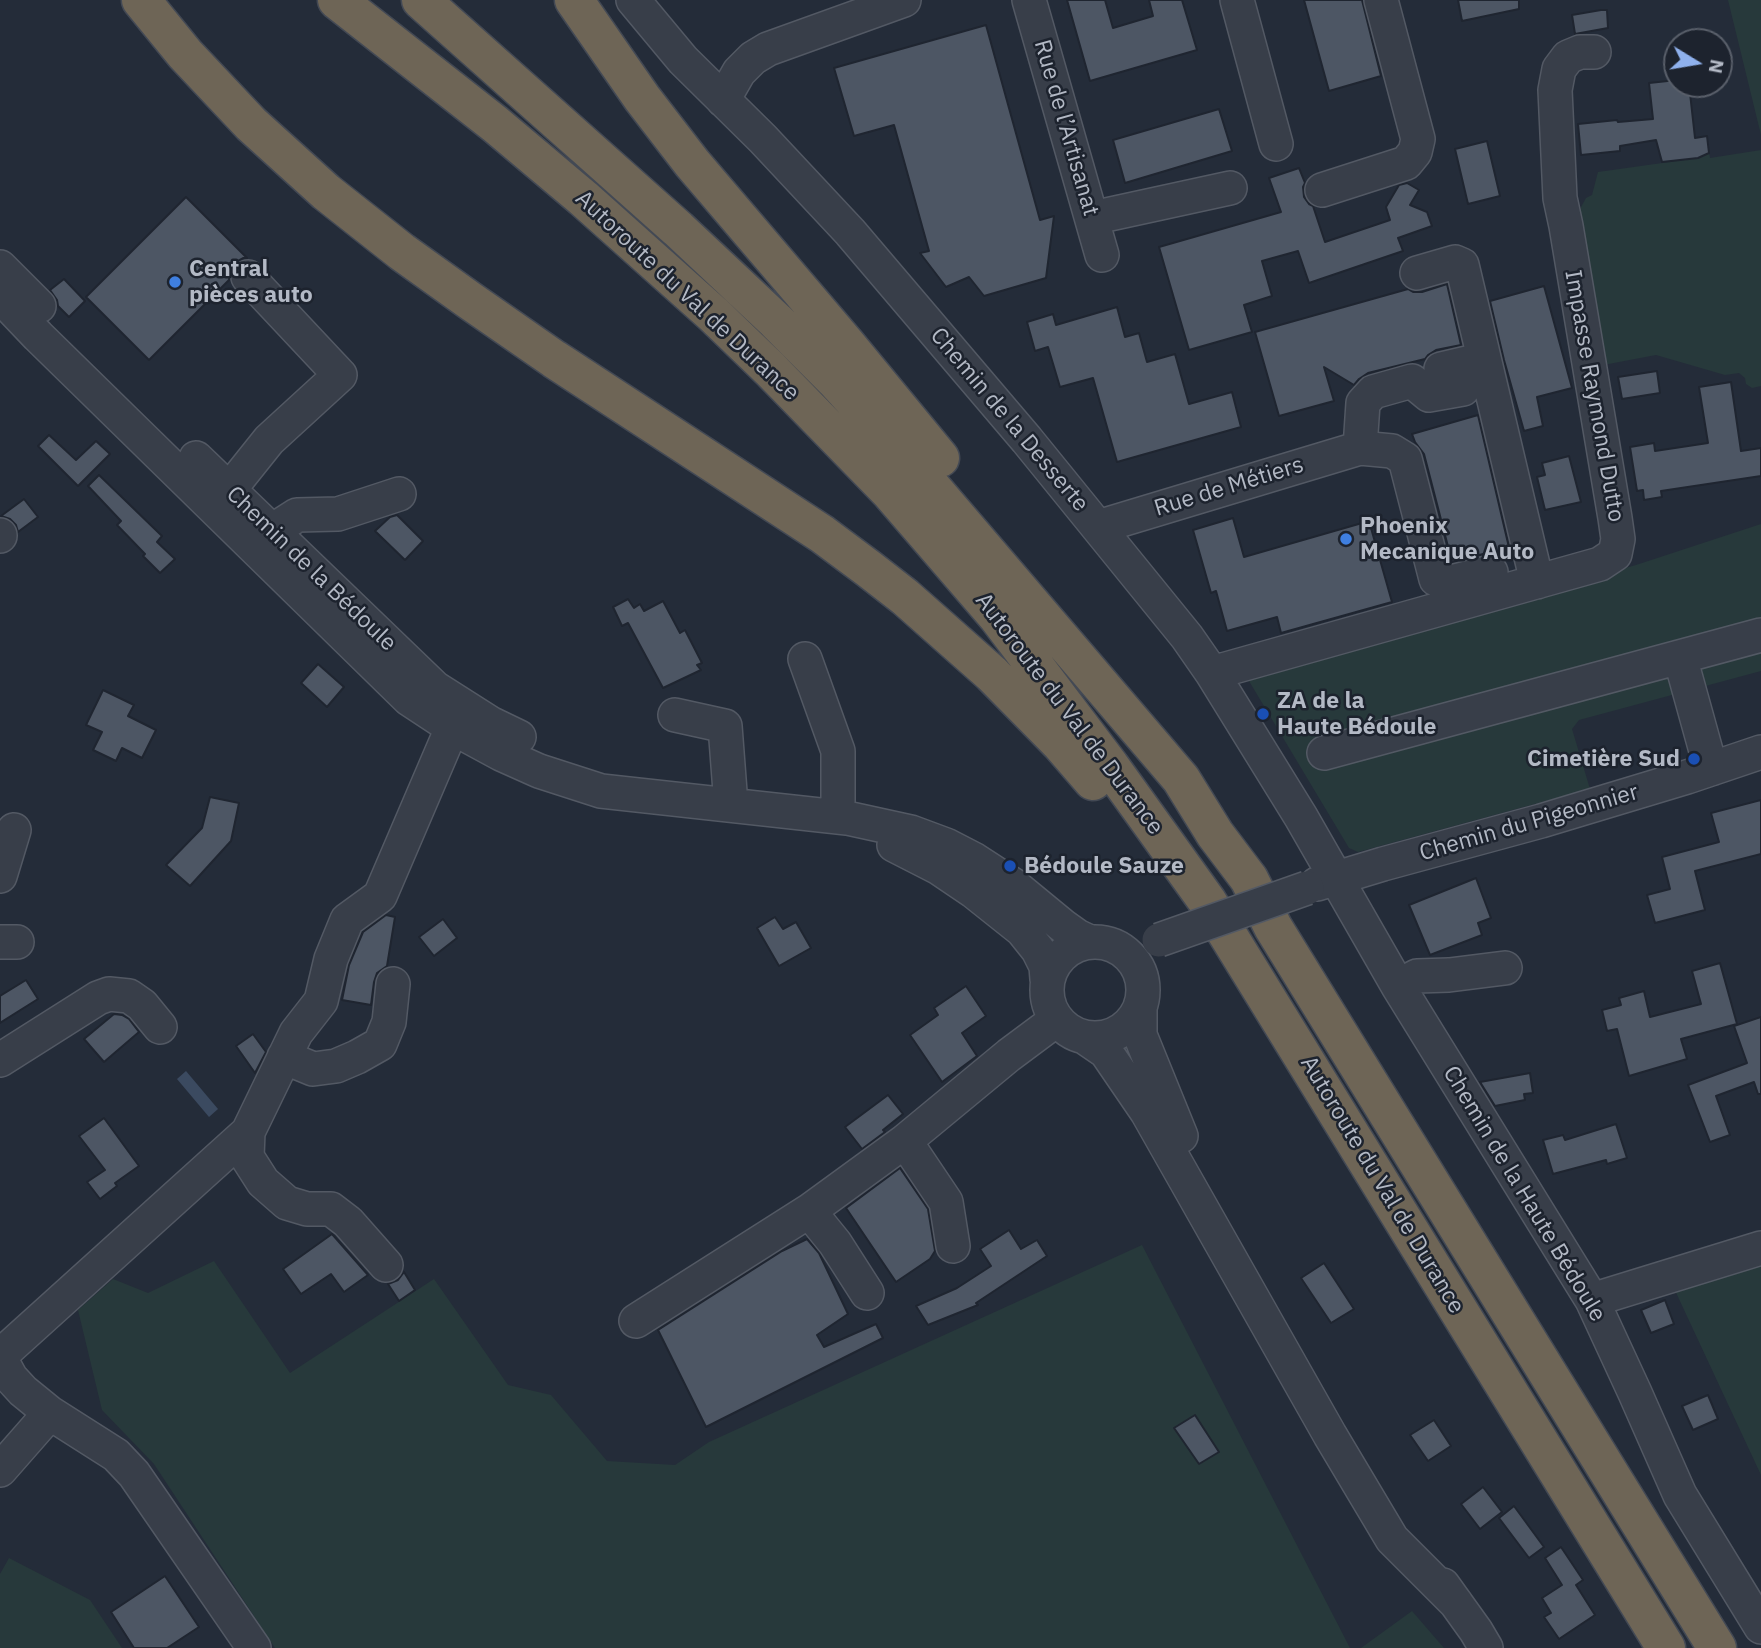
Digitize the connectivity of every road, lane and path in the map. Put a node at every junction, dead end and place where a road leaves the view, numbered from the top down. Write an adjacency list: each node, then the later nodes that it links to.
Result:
1 (141, 0): 65 (highway)
2 (337, 0): 65 (highway, Autoroute du Val de Durance)
3 (421, 0): 37 (highway, Autoroute du Val de Durance)
4 (575, 0): 37 (highway)
5 (633, 0): 11 (street, Chemin de la Desserte)
6 (904, 0): 11 (street)
7 (1029, 0): 15 (street, Rue de l’Artisanat)
8 (1237, 0): 12 (street)
9 (1381, 0): 14 (street)
10 (1594, 52): 27 (street, Impasse Raymond Dutto)
11 (723, 100): 25 (street, Chemin de la Desserte)
12 (1276, 144)
13 (1230, 188): 15 (street)
14 (1322, 190)
15 (1091, 218): 16 (street, Rue de l’Artisanat)
16 (1102, 255)
17 (0, 267): 23 (street, Chemin de la Bédoule)
18 (1417, 273): 21 (street)
19 (248, 277): 23 (street)
20 (0, 296): 33 (street, Chemin de la Bédoule)
21 (1484, 359): 22 (street); 27 (street)
22 (1360, 447): 25 (street, Rue de Métiers); 27 (street)
23 (229, 490): 26 (street, Chemin de la Bédoule)
24 (399, 494): 26 (street)
25 (1098, 527): 31 (street, Chemin de la Desserte)
26 (272, 531): 33 (street, Chemin de la Bédoule)
27 (1524, 575): 31 (street, Impasse Raymond Dutto)
28 (1761, 635): 29 (street)
29 (1680, 657): 35 (street); 36 (street)
30 (805, 659): 39 (street)
31 (1212, 673): 42 (street, Chemin de la Desserte)
32 (675, 716): 38 (street)
33 (458, 717): 38 (street, Chemin de la Bédoule); 53 (street)
34 (1761, 752): 36 (street, Chemin du Pigeonnier)
35 (1324, 753)
36 (1711, 769): 42 (street, Chemin du Pigeonnier)
37 (1181, 779): 73 (highway, Autoroute du Val de Durance)
38 (732, 805): 39 (street, Chemin de la Bédoule)
39 (829, 816): 44 (street, Chemin de la Bédoule); 46 (street, Chemin de la Bédoule)
40 (13, 830): 41 (street)
41 (0, 876)
42 (1321, 883): 43 (street, Chemin du Pigeonnier, bridge); 48 (street, Chemin de la Haute Bédoule)
43 (1159, 940): 44 (street, Chemin du Pigeonnier); 49 (street)
44 (1100, 943): 46 (street); 49 (street)
45 (1505, 968): 48 (street)
46 (1047, 979): 50 (street)
47 (393, 984): 53 (street)
48 (1398, 986): 62 (street, Chemin de la Haute Bédoule)
49 (1141, 995): 52 (street); 66 (street)
50 (1056, 1020): 52 (street); 56 (street)
51 (160, 1027): 54 (street)
52 (1087, 1039): 66 (street)
53 (285, 1057): 55 (street)
54 (0, 1060)
55 (248, 1132): 60 (street); 64 (street)
56 (905, 1140): 57 (street); 58 (street)
57 (809, 1211): 61 (street); 63 (street)
58 (953, 1246)
59 (1761, 1248): 62 (street)
60 (386, 1265)
61 (867, 1293)
62 (1592, 1300): 69 (street, Chemin de la Haute Bédoule)
63 (636, 1321)
64 (0, 1357): 67 (street)
65 (1489, 1360): 72 (highway, Autoroute du Val de Durance)
66 (1297, 1378): 70 (street)
67 (50, 1413): 68 (street); 71 (street)
68 (0, 1470)
69 (1755, 1605)
70 (1485, 1642)
71 (254, 1648)
72 (1666, 1648)
73 (1717, 1648)

